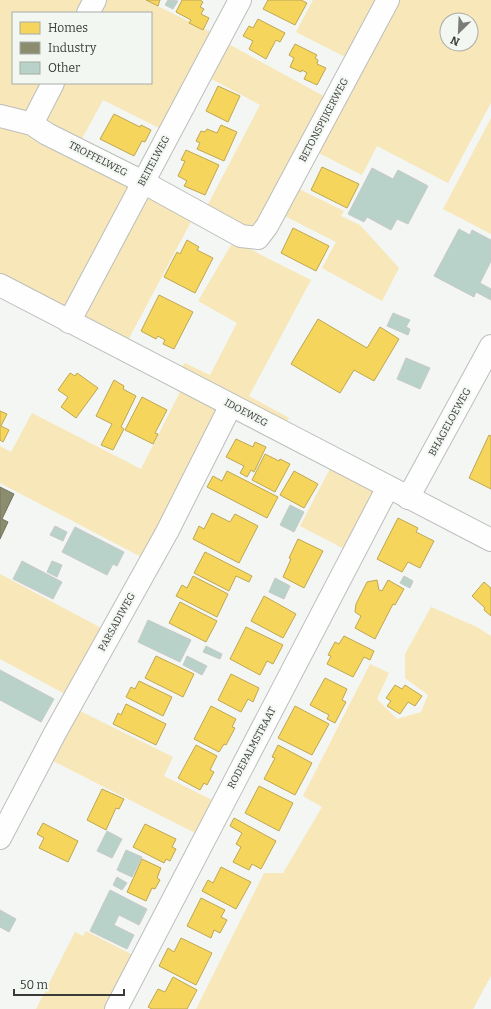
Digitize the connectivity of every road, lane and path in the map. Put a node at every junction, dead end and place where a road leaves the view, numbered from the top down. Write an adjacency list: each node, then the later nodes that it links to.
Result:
1 (95, 0): 4 (street)
2 (240, 0): 8 (street, BEITELWEG)
3 (388, 0): 9 (street, BETONSPIJKERWEG)
4 (89, 12)
5 (52, 84): 7 (street)
6 (0, 116): 7 (street, TROFFELWEG)
7 (32, 124): 8 (street, TROFFELWEG)
8 (143, 182): 9 (street, TROFFELWEG); 11 (street, BEITELWEG)
9 (258, 238)
10 (0, 285): 11 (street, IDOEWEG)
11 (69, 322): 13 (street, IDOEWEG)
12 (491, 346): 15 (street, BHAGELOEWEG)
13 (231, 405): 14 (street, IDOEWEG); 17 (street, PARSADIWEG)
14 (388, 487): 15 (street, IDOEWEG); 18 (street, RODEPALMSTRAAT)
15 (408, 498): 16 (street, IDOEWEG)
16 (491, 540)
17 (0, 838)
18 (116, 1009)

